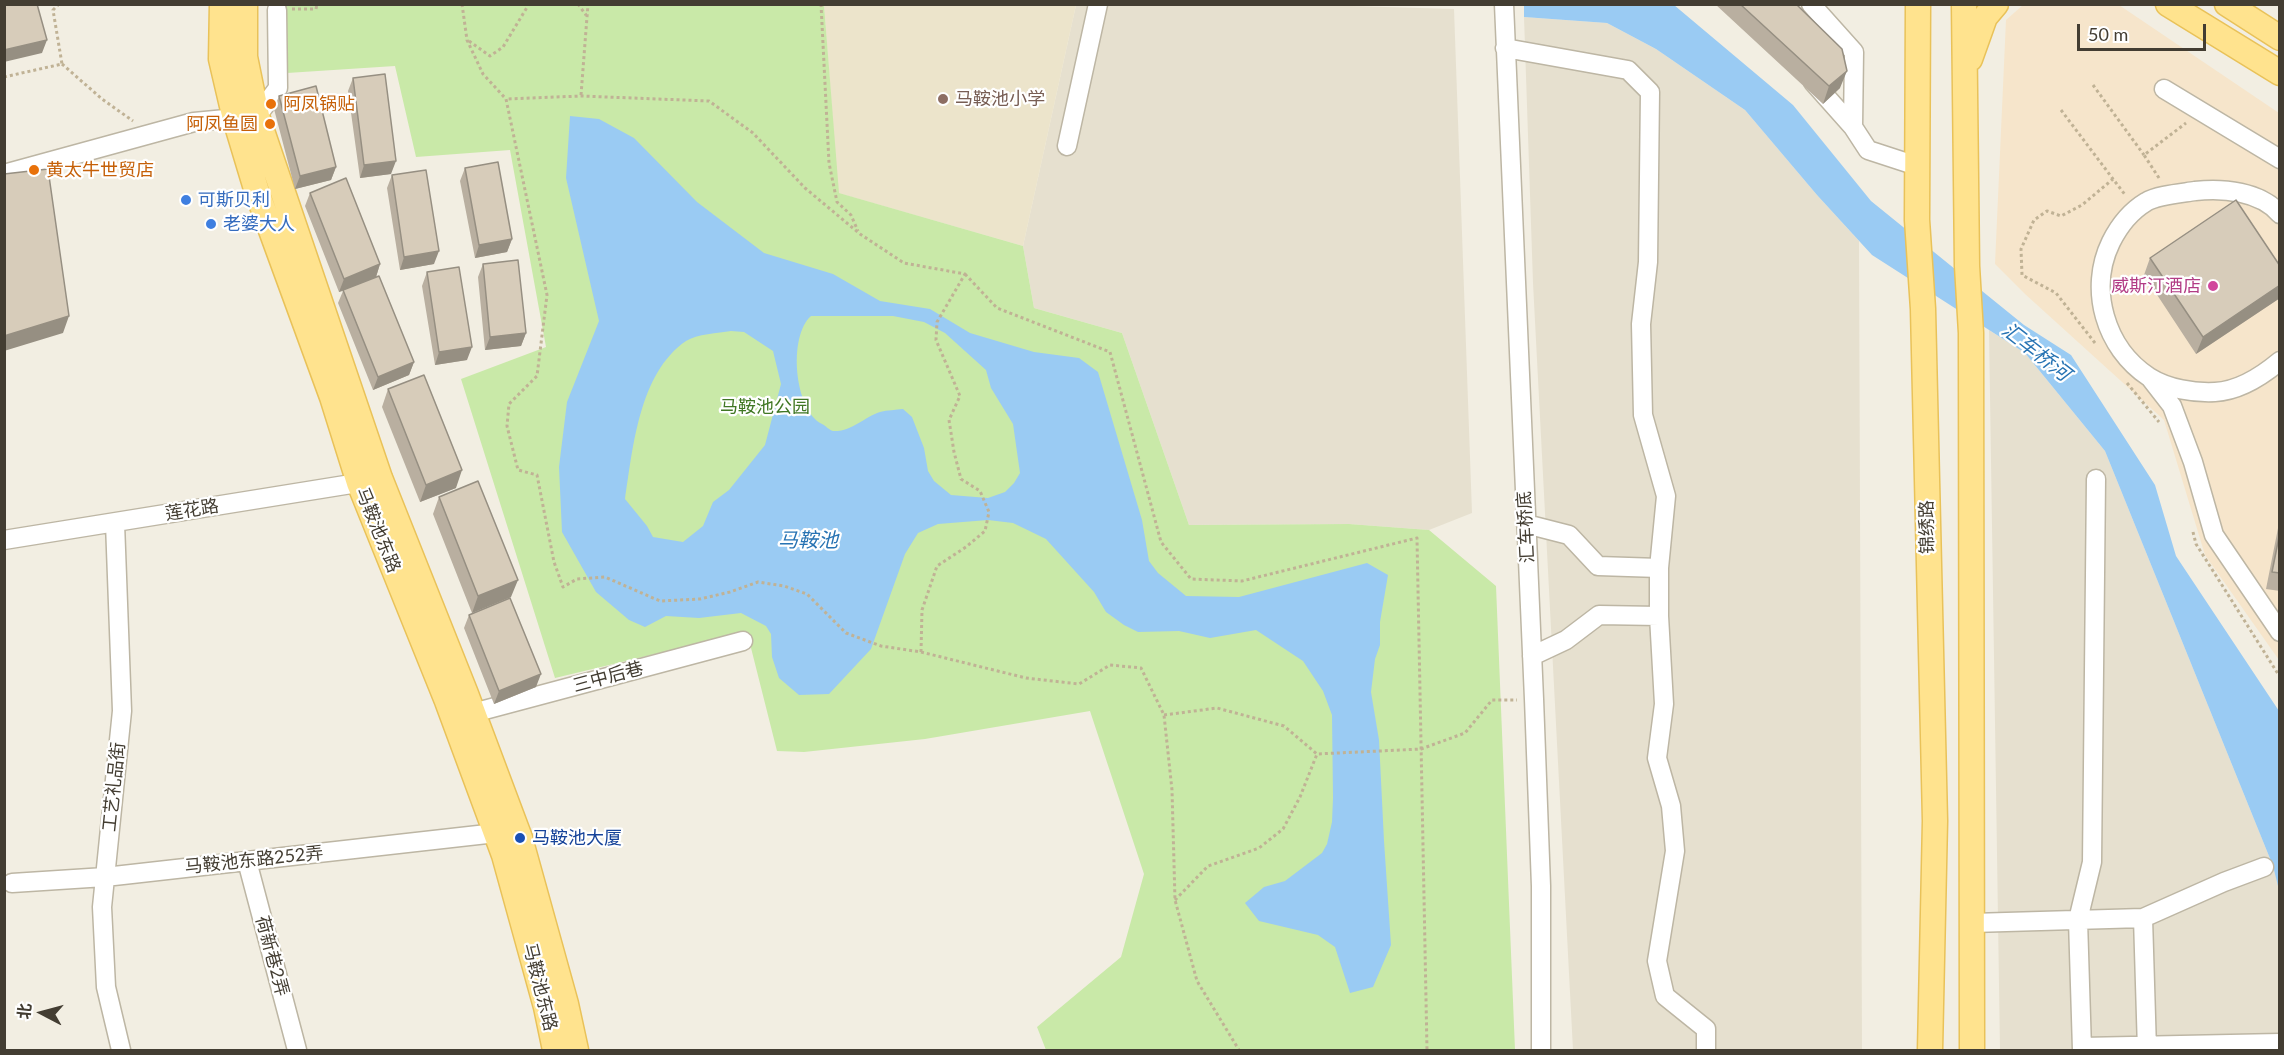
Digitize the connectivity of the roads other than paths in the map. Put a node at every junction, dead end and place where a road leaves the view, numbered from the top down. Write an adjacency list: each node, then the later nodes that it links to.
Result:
1 (222, 4): 18 (main road, 马鞍池东路)
2 (245, 4): 18 (main road, 马鞍池东路)
3 (1098, 4): 20 (street)
4 (1504, 4): 13 (street, 汇车桥底)
5 (1810, 4): 19 (street)
6 (1918, 4): 22 (main road, 锦绣路)
7 (1964, 4): 15 (main road)
8 (1996, 4): 15 (main road)
9 (2168, 4): 16 (main road)
10 (2227, 4): 12 (main road)
11 (276, 10): 18 (street)
12 (2280, 38)
13 (1505, 40): 30 (street, 汇车桥底); 32 (street)
14 (1798, 67): 19 (street)
15 (1965, 72): 45 (main road)
16 (2280, 73)
17 (2164, 89): 21 (street)
18 (246, 117): 23 (street); 28 (main road, 马鞍池东路)
19 (1853, 127): 22 (street)
20 (1067, 146)
21 (2280, 159)
22 (1917, 166): 55 (main road, 锦绣路)
23 (4, 174)
24 (2280, 214): 26 (street)
25 (2276, 370): 26 (street)
26 (2150, 378): 34 (street)
27 (2096, 479): 44 (street)
28 (369, 481): 29 (street, 莲花路); 37 (main road, 马鞍池东路); 38 (main road, 马鞍池东路)
29 (115, 523): 31 (street, 莲花路); 41 (street, 工艺礼品街)
30 (1526, 524): 32 (street); 36 (street, 汇车桥底)
31 (4, 540)
32 (1659, 568): 33 (street)
33 (1659, 616): 36 (street); 54 (street)
34 (2280, 632)
35 (742, 641): 37 (street, 三中后巷)
36 (1532, 656): 53 (street, 汇车桥底)
37 (473, 713): 52 (main road, 马鞍池东路)
38 (496, 833): 39 (street, 马鞍池东路252弄); 51 (main road, 马鞍池东路)
39 (247, 861): 41 (street, 马鞍池东路252弄); 50 (street, 荷新巷2弄)
40 (2264, 867): 43 (street)
41 (105, 877): 42 (street, 马鞍池东路252弄); 49 (street, 工艺礼品街)
42 (12, 883)
43 (2143, 918): 44 (street); 48 (street)
44 (2078, 920): 45 (street); 47 (street)
45 (1972, 923): 56 (main road)
46 (2280, 1043): 48 (street)
47 (2082, 1048): 48 (street)
48 (2147, 1049)
49 (121, 1050)
50 (297, 1050)
51 (555, 1050)
52 (576, 1050)
53 (1541, 1050)
54 (1706, 1050)
55 (1930, 1050)
56 (1972, 1050)

